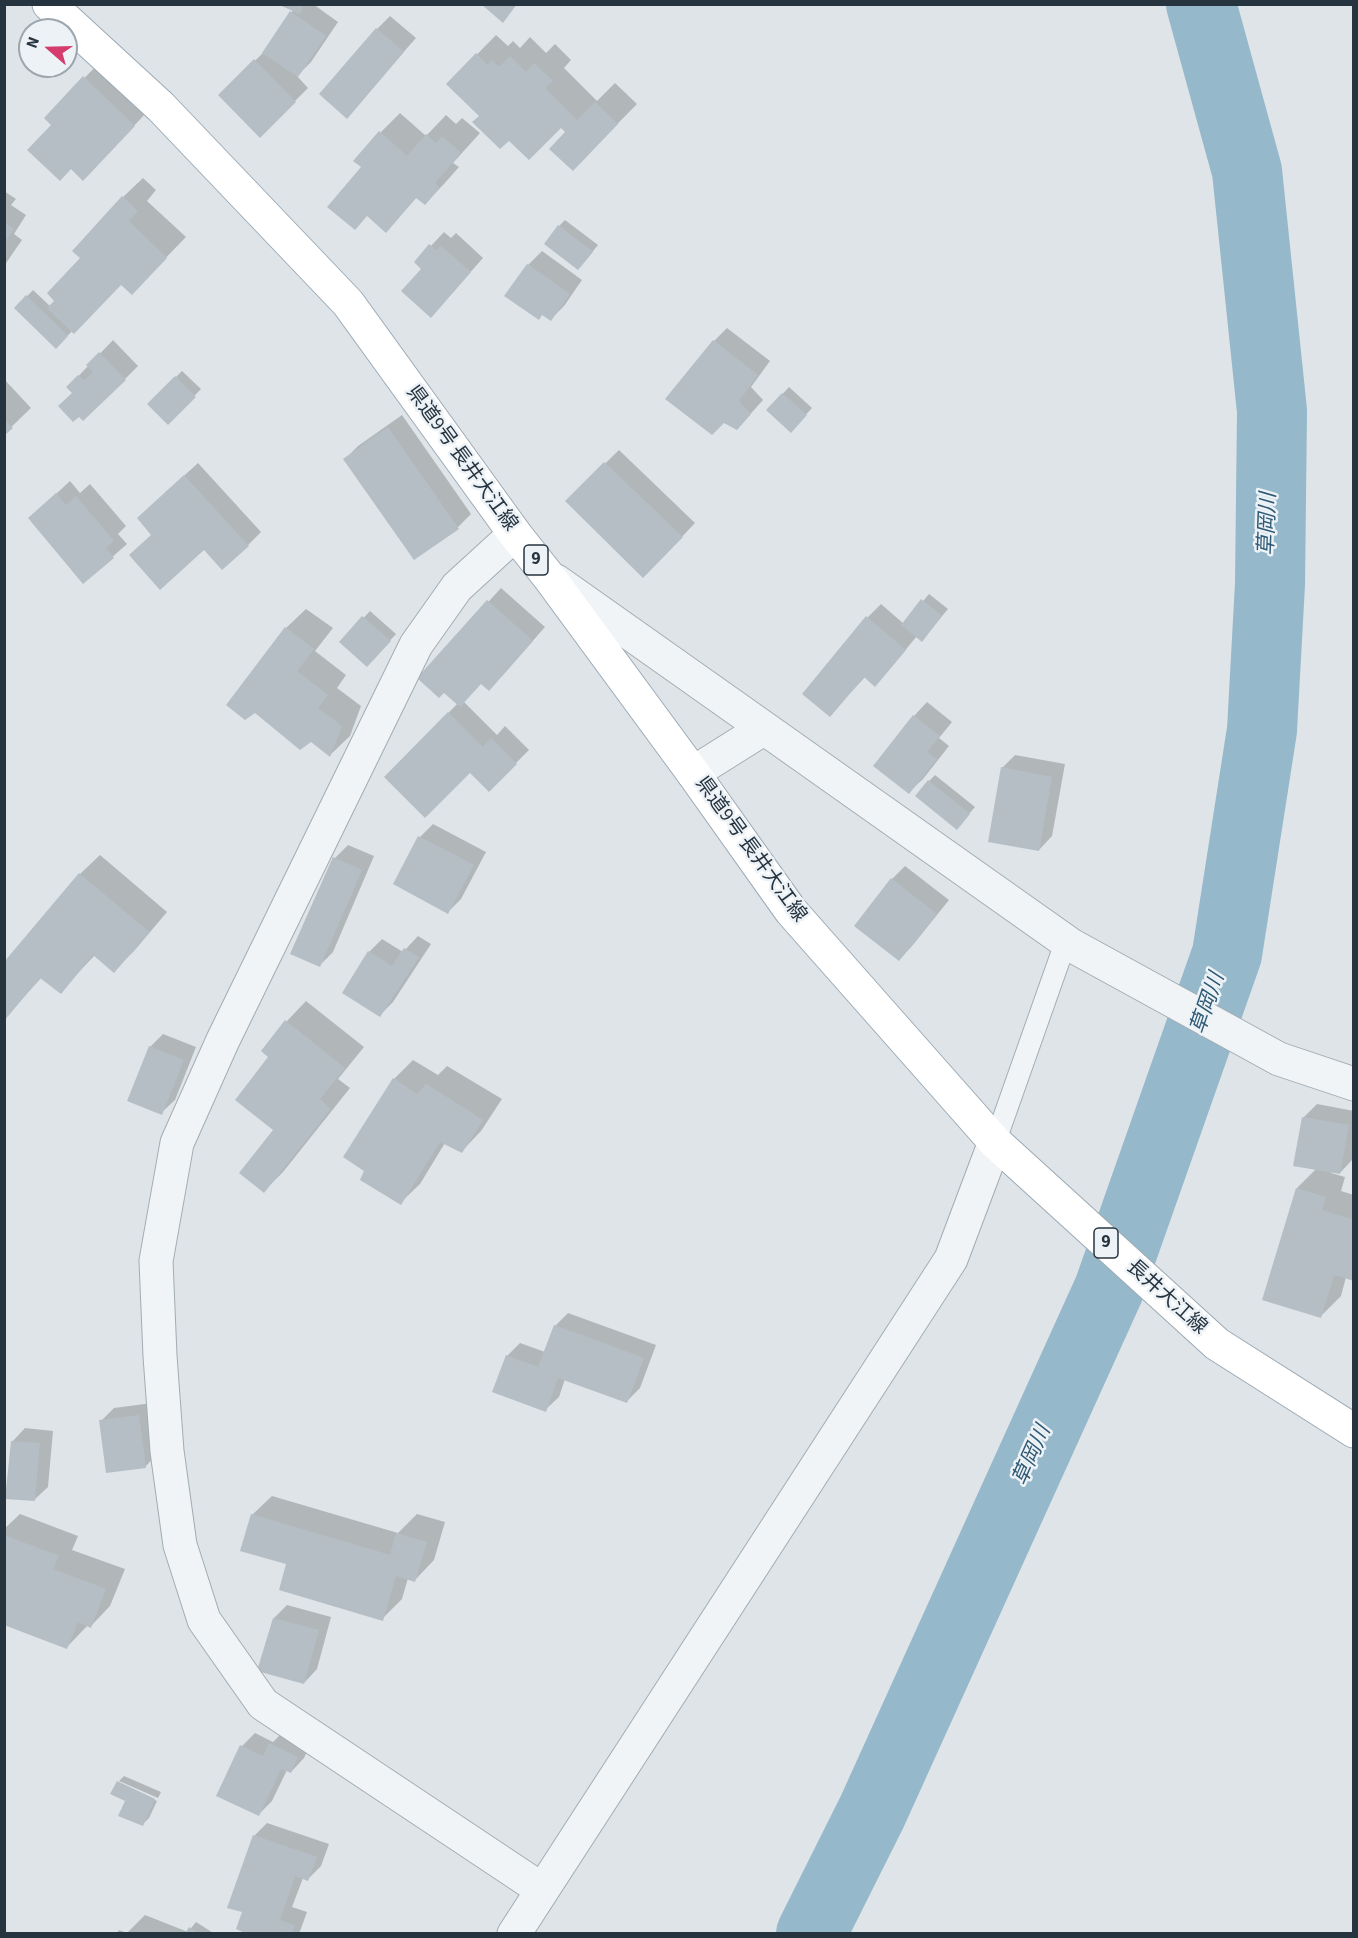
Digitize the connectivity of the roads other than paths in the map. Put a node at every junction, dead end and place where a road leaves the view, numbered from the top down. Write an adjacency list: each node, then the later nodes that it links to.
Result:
1 (49, 4): 2 (main road, 県道9号 長井大江線 / 9)
2 (515, 534): 3 (main road, 県道9号 長井大江線 / 9); 10 (street)
3 (549, 577): 4 (street); 5 (main road, 県道9号 長井大江線 / 9)
4 (764, 729): 5 (street); 6 (street)
5 (693, 773): 8 (main road, 県道9号 長井大江線 / 9)
6 (1068, 943): 7 (street); 8 (lane)
7 (1353, 1084)
8 (996, 1142): 9 (main road, 長井大江線 / 9); 10 (street)
9 (1353, 1431)
10 (542, 1889): 11 (street)
11 (514, 1934)

